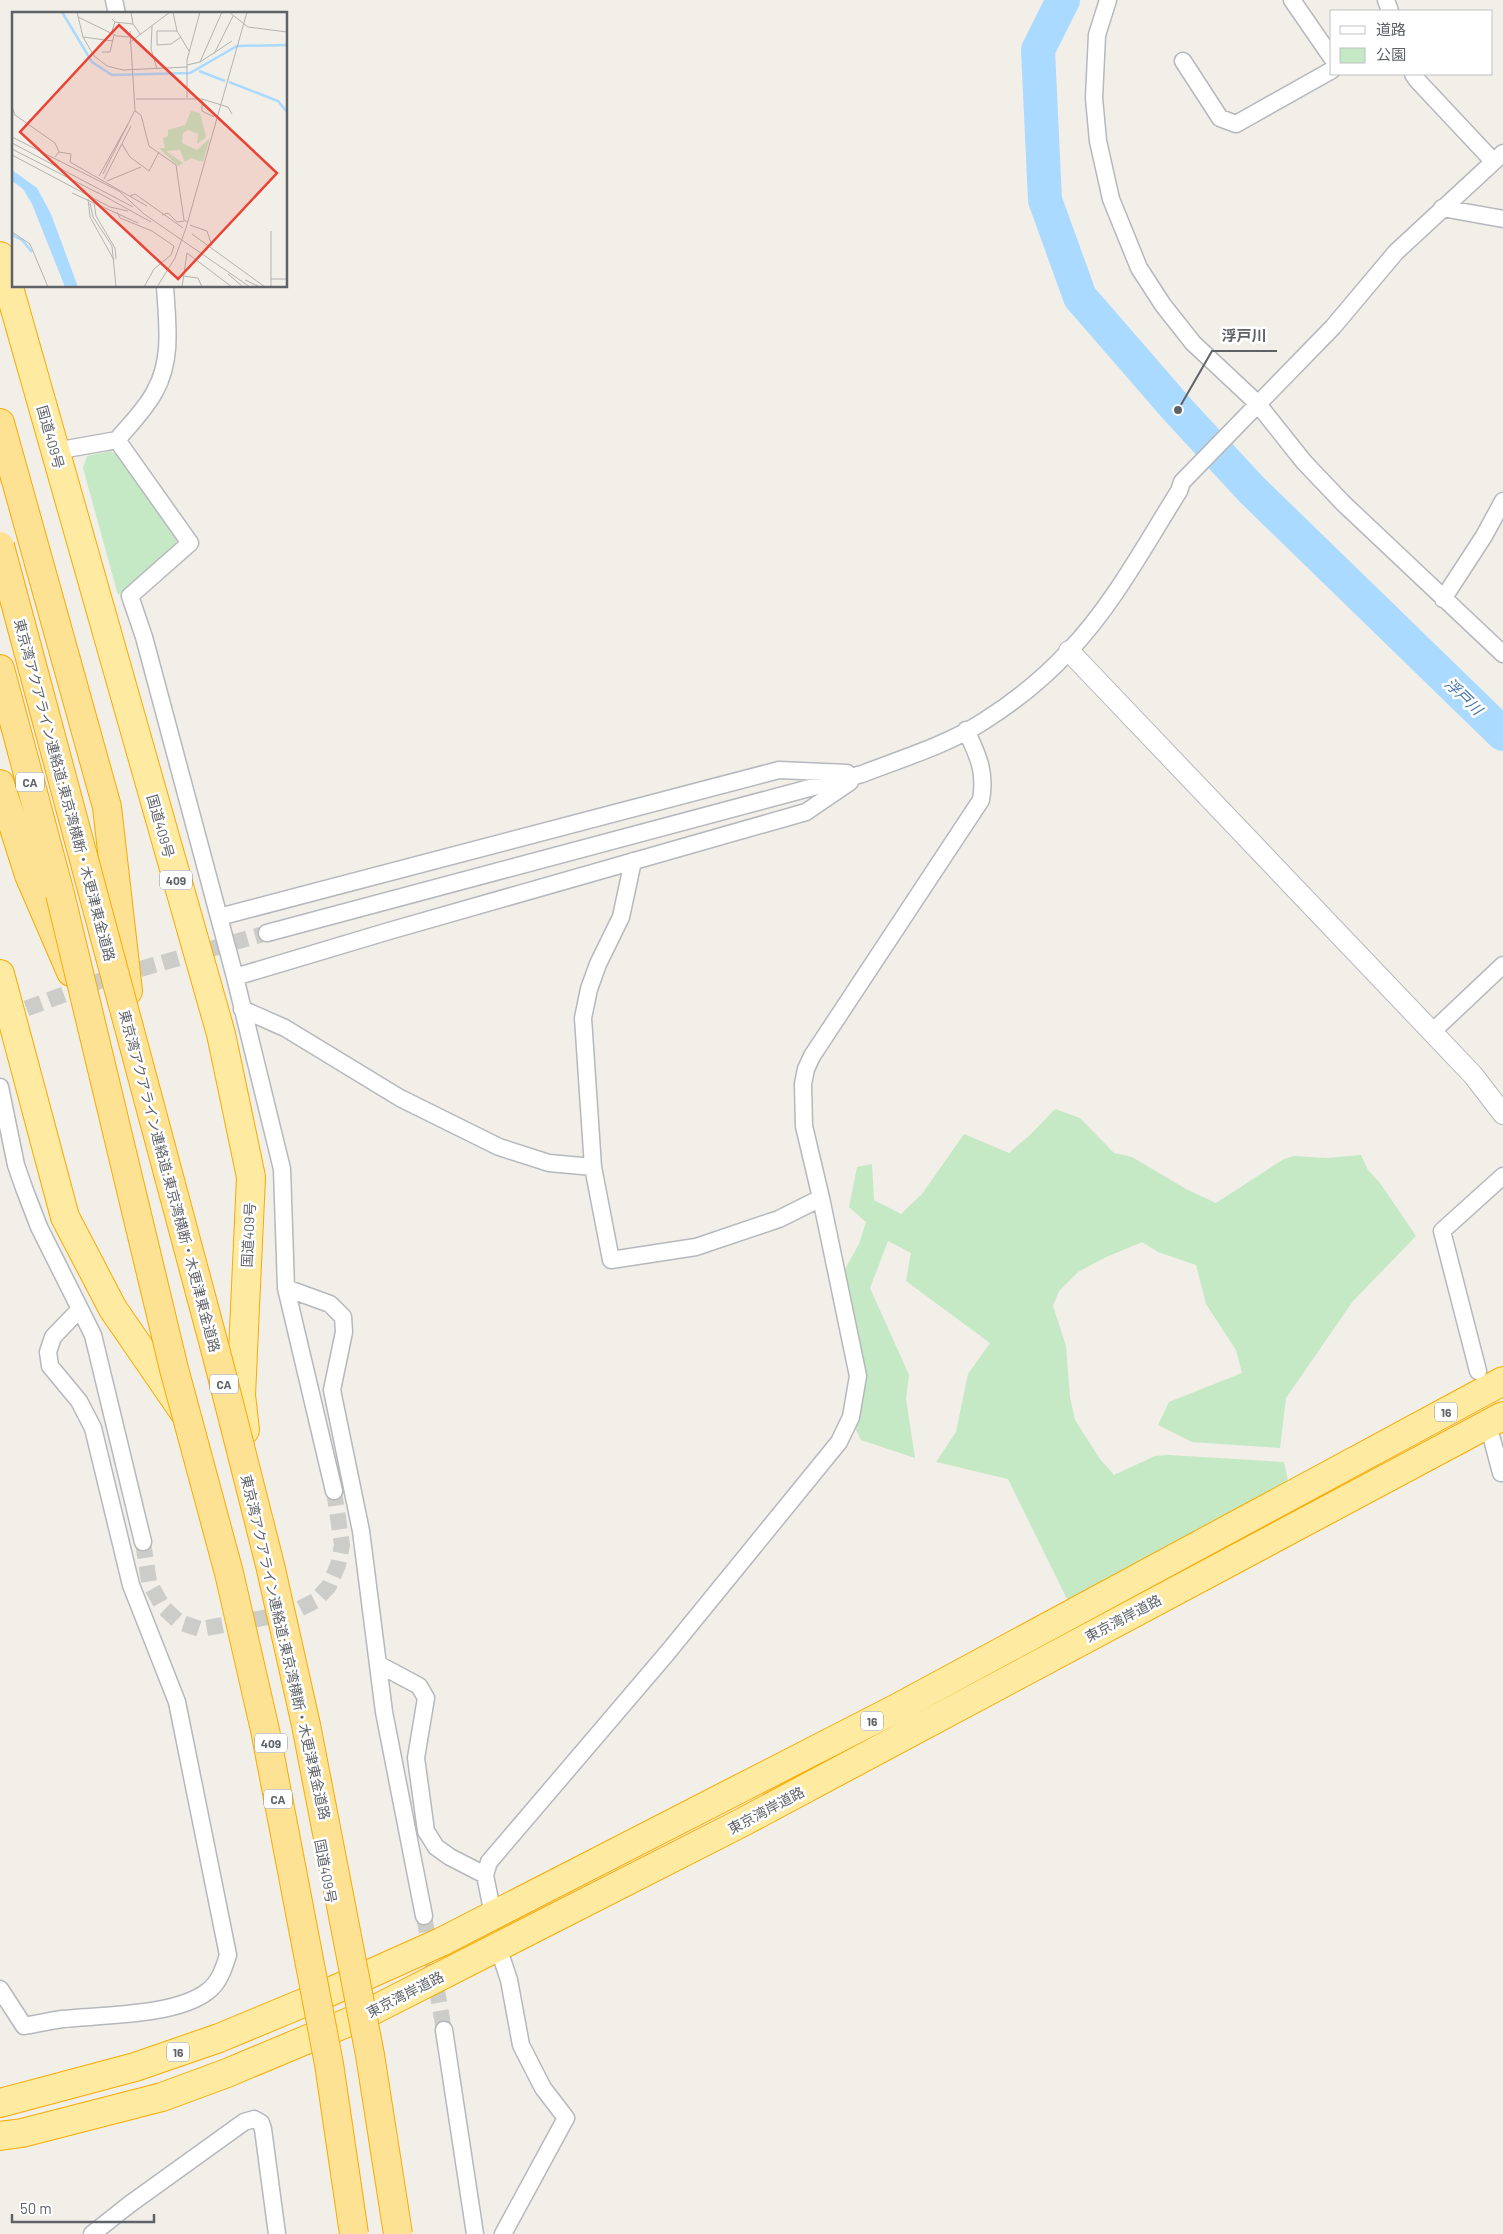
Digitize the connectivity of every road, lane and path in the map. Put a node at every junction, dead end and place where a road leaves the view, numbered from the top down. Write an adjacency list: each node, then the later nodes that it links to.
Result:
1 (1108, 0): 12 (street)
2 (1292, 0): 3 (street)
3 (1330, 55)
4 (1183, 61): 5 (street)
5 (1330, 71)
6 (1414, 75): 7 (street)
7 (1498, 157): 8 (street)
8 (1442, 208): 9 (street); 12 (street)
9 (1503, 219)
10 (0, 256): 15 (highway, 国道409号 / 409)
11 (165, 288): 14 (street)
12 (1257, 403): 18 (street); 19 (street)
13 (0, 423): 46 (highway)
14 (118, 440): 15 (street); 26 (street)
15 (55, 451): 46 (highway, 国道409号 / 409)
16 (1503, 501): 18 (street)
17 (0, 546): 64 (highway, 東京湾アクアライン連絡道;東京湾横断・木更津東金道路 / CA, bridge)
18 (1443, 599): 20 (street)
19 (1070, 651): 22 (street); 32 (street)
20 (1503, 654)
21 (0, 669): 61 (highway, CA, bridge)
22 (966, 730): 23 (street); 37 (street)
23 (862, 774): 25 (street); 26 (street); 27 (street)
24 (0, 784): 43 (highway)
25 (633, 862): 30 (street); 35 (street)
26 (219, 917): 30 (street)
27 (267, 933)
28 (1503, 965): 32 (street)
29 (0, 974): 43 (highway, 国道409号 / 409)
30 (235, 977): 31 (street)
31 (242, 1009): 35 (street); 38 (street)
32 (1432, 1032): 34 (street)
33 (0, 1087): 39 (street)
34 (1503, 1114)
35 (593, 1167): 37 (street)
36 (1503, 1176): 40 (street)
37 (821, 1198): 49 (street)
38 (286, 1288): 45 (street); 48 (street)
39 (80, 1309): 47 (street); 53 (street)
40 (1478, 1371)
41 (1503, 1381): 50 (highway, 東京湾岸道路 / 16)
42 (1497, 1427): 44 (street); 52 (highway, 東京湾岸道路 / 16)
43 (210, 1456): 54 (highway, 国道409号 / 409)
44 (1501, 1473)
45 (334, 1491)
46 (255, 1518): 54 (highway, 国道409号 / 409)
47 (143, 1542)
48 (378, 1664): 49 (street); 51 (street)
49 (485, 1875): 50 (street)
50 (493, 1915): 54 (highway, 東京湾岸道路 / 16)
51 (424, 1916)
52 (498, 1948): 55 (highway, 東京湾岸道路 / 16); 66 (street)
53 (0, 1989)
54 (337, 1989): 55 (highway, 国道409号 / 409); 57 (highway, 東京湾岸道路 / 16)
55 (345, 2024): 58 (highway, 東京湾岸道路 / 16); 62 (highway, 国道409号 / 409); 63 (highway, 国道409号 / 409)
56 (444, 2030): 65 (street)
57 (0, 2103)
58 (0, 2136)
59 (92, 2234): 60 (street)
60 (278, 2234)
61 (354, 2234)
62 (361, 2234)
63 (384, 2234)
64 (398, 2234)
65 (475, 2234)
66 (503, 2234)

